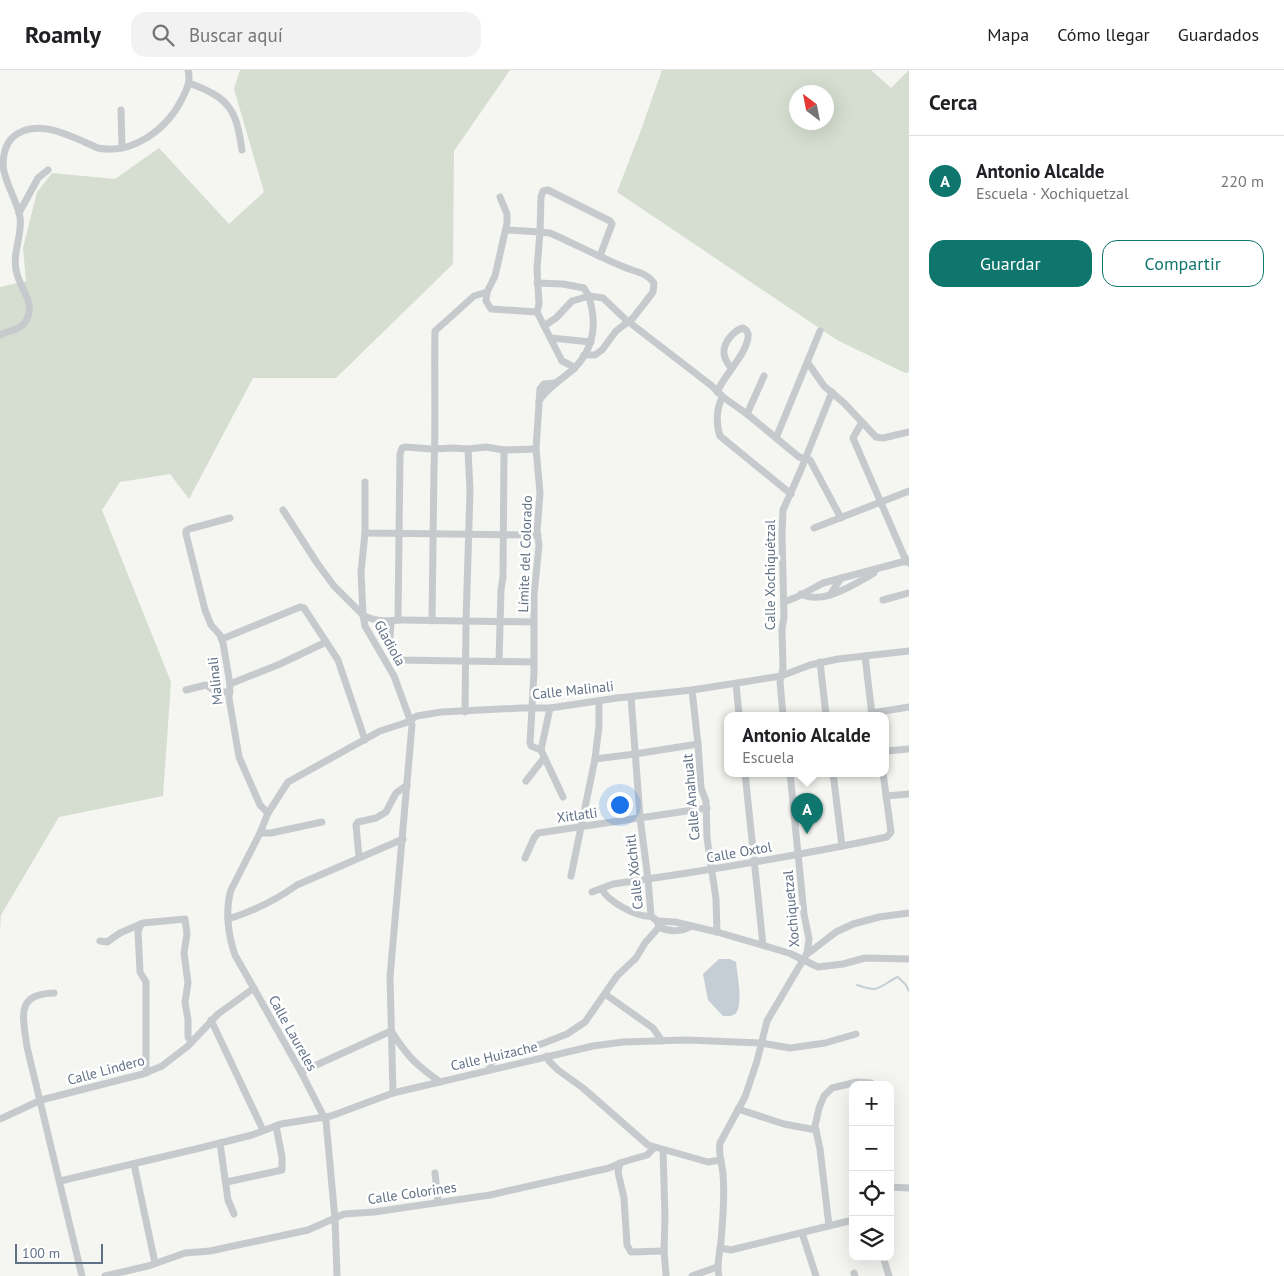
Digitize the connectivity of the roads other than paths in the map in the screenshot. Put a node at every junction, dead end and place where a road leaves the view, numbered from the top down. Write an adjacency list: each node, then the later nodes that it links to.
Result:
1 (188, 70): 2 (street)
2 (189, 83): 4 (street); 5 (street)
3 (121, 110): 4 (street)
4 (122, 148): 8 (street)
5 (242, 150)
6 (48, 170): 8 (street)
7 (500, 197): 9 (street)
8 (20, 213): 19 (street)
9 (506, 230): 10 (street); 13 (street)
10 (540, 232): 11 (street); 11 (street); 12 (street)
11 (600, 256): 16 (street)
12 (537, 283): 14 (street); 15 (street)
13 (487, 292): 15 (street); 33 (street)
14 (589, 296): 16 (street); 17 (street); 21 (street)
15 (537, 312): 17 (street)
16 (629, 321): 22 (street); 28 (street)
17 (544, 326): 20 (street)
18 (820, 331): 23 (street)
19 (0, 335)
20 (551, 338): 21 (street); 24 (street)
21 (591, 342): 22 (street)
22 (584, 355): 24 (street)
23 (808, 363): 27 (street); 32 (street)
24 (574, 368): 35 (street, Límite del Colorado)
25 (731, 368): 25 (street); 28 (street)
26 (764, 376): 29 (street)
27 (832, 392): 30 (street); 37 (street, Calle Xochiquétzal)
28 (720, 395): 29 (street); 40 (street)
29 (747, 414): 32 (street)
30 (862, 422): 31 (street); 41 (street)
31 (909, 432)
32 (776, 438): 37 (street)
33 (436, 449): 34 (street); 47 (street); 48 (street)
34 (468, 449): 36 (street); 49 (street)
35 (536, 449): 36 (street); 50 (street, Límite del Colorado)
36 (504, 450): 51 (street)
37 (805, 458): 40 (street, Calle Xochiquétzal); 44 (street)
38 (365, 482): 46 (street)
39 (909, 491): 41 (street)
40 (791, 494): 61 (street, Calle Xochiquétzal)
41 (882, 503): 44 (street); 52 (street)
42 (283, 510): 62 (street, Gladiola)
43 (230, 518): 68 (street, Malinali)
44 (841, 518): 45 (street)
45 (814, 528)
46 (365, 533): 47 (street); 62 (street)
47 (398, 533): 48 (street); 63 (street)
48 (434, 534): 49 (street); 64 (street)
49 (469, 534): 51 (street); 65 (street)
50 (538, 535): 51 (street); 67 (street, Límite del Colorado)
51 (502, 536): 66 (street)
52 (900, 547): 53 (street); 54 (street)
53 (909, 549)
54 (909, 562): 55 (street)
55 (877, 569): 56 (street); 59 (street)
56 (841, 578): 58 (street); 59 (street)
57 (909, 593): 60 (street)
58 (801, 594): 59 (street); 61 (street)
59 (830, 595)
60 (883, 600)
61 (784, 602): 78 (street, Calle Xochiquétzal)
62 (363, 615): 63 (street); 77 (street, Gladiola)
63 (394, 621): 64 (street); 72 (street)
64 (432, 621): 65 (street)
65 (466, 622): 66 (street); 73 (street)
66 (500, 622): 67 (street); 74 (street)
67 (534, 622): 75 (street, Límite del Colorado)
68 (222, 639): 69 (street); 80 (street, Malinali)
69 (326, 642): 80 (street); 95 (street)
70 (909, 651): 71 (street, Calle Malinali)
71 (865, 656): 76 (street, Calle Malinali); 92 (street)
72 (395, 659): 73 (street); 77 (street)
73 (466, 661): 74 (street); 88 (street)
74 (500, 661): 75 (street)
75 (534, 662): 86 (street, Límite del Colorado)
76 (820, 662): 78 (street, Calle Malinali); 91 (street)
77 (388, 665): 94 (street, Gladiola)
78 (781, 676): 79 (street, Calle Malinali); 90 (street)
79 (736, 684): 82 (street, Calle Malinali); 89 (street)
80 (230, 688): 81 (street); 113 (street, Malinali)
81 (186, 690)
82 (692, 690): 83 (street, Calle Malinali); 96 (street, Calle Anahualt)
83 (631, 697): 84 (street, Calle Malinali); 100 (street, Calle Xóchitl)
84 (599, 702): 87 (street, Calle Malinali); 102 (street)
85 (909, 706): 93 (street)
86 (532, 708): 87 (street, Calle Malinali); 88 (street, Calle Malinali); 98 (street, Límite del Colorado)
87 (550, 708): 98 (street)
88 (465, 712): 94 (street, Calle Malinali)
89 (740, 712)
90 (783, 712)
91 (826, 712)
92 (872, 712)
93 (881, 712)
94 (411, 720): 95 (street, Calle Malinali); 108 (street)
95 (365, 740): 113 (street, Calle Malinali)
96 (698, 744): 100 (street); 112 (street, Calle Anahualt)
97 (909, 749): 99 (street)
98 (541, 750): 101 (street)
99 (889, 752)
100 (635, 754): 102 (street); 114 (street, Calle Xóchitl)
101 (544, 758): 107 (street); 111 (street)
102 (595, 759): 116 (street)
103 (745, 777): 123 (street)
104 (790, 777): 120 (street, Xochiquetzal)
105 (833, 777): 119 (street)
106 (884, 777): 110 (street)
107 (526, 781)
108 (407, 785): 118 (street); 121 (street)
109 (909, 794): 110 (street)
110 (886, 796): 119 (street, Calle Oxtol)
111 (563, 797)
112 (707, 808): 114 (street, Xitlatli); 124 (street, Calle Anahualt)
113 (268, 813): 117 (street, Calle Laureles)
114 (640, 817): 116 (street, Xitlatli); 126 (street, Calle Xóchitl)
115 (322, 822): 117 (street)
116 (582, 827): 122 (street, Xitlatli); 125 (street)
117 (260, 833): 130 (street, Calle Laureles)
118 (403, 839): 121 (street); 143 (street)
119 (842, 846): 120 (street, Calle Oxtol)
120 (798, 853): 123 (street, Calle Oxtol); 136 (street, Xochiquetzal)
121 (358, 857): 130 (street)
122 (525, 858)
123 (755, 863): 124 (street, Calle Oxtol); 135 (street)
124 (712, 870): 126 (street, Calle Oxtol); 133 (street, Calle Anahualt)
125 (571, 876)
126 (648, 879): 127 (street, Calle Oxtol); 131 (street, Calle Xóchitl)
127 (602, 889): 128 (street, Calle Oxtol); 131 (street)
128 (592, 892)
129 (909, 913): 136 (street)
130 (228, 919): 139 (street, Calle Laureles)
131 (656, 921): 133 (street); 141 (street)
132 (141, 924): 134 (street); 146 (street); 151 (street)
133 (717, 932): 135 (street)
134 (100, 941)
135 (763, 945): 138 (street)
136 (808, 953): 138 (street)
137 (909, 959): 138 (street)
138 (802, 960): 147 (street)
139 (254, 988): 142 (street, Calle Lindero); 150 (street, Calle Laureles)
140 (54, 993): 155 (street)
141 (606, 994): 145 (street); 149 (street)
142 (211, 1020): 146 (street, Calle Lindero); 160 (street)
143 (391, 1031): 150 (street); 152 (street); 154 (street)
144 (856, 1034): 147 (street, Calle Huizache)
145 (662, 1041): 147 (street, Calle Huizache); 148 (street, Calle Huizache)
146 (191, 1042): 151 (street, Calle Lindero)
147 (761, 1043): 156 (street)
148 (547, 1056): 149 (street, Calle Huizache); 163 (street)
149 (489, 1070): 152 (street, Calle Huizache)
150 (301, 1072): 157 (street, Calle Laureles)
151 (146, 1073): 155 (street, Calle Lindero)
152 (440, 1082): 154 (street, Calle Huizache)
153 (849, 1084): 161 (street)
154 (392, 1094): 157 (street, Calle Huizache)
155 (41, 1100): 158 (street, Calle Lindero); 169 (street)
156 (738, 1109): 161 (street); 165 (street)
157 (324, 1117): 159 (street, Calle Huizache); 175 (street, Calle Laureles)
158 (0, 1119)
159 (276, 1126): 160 (street, Calle Huizache); 170 (street)
160 (263, 1130): 162 (street, Calle Huizache)
161 (816, 1130): 177 (street)
162 (220, 1143): 167 (street, Calle Huizache); 170 (street)
163 (654, 1148): 164 (street); 166 (street, Calle Colorines)
164 (663, 1150): 165 (street); 180 (street)
165 (721, 1160): 179 (street)
166 (620, 1163): 173 (street, Calle Colorines); 180 (street)
167 (134, 1164): 169 (street, Calle Huizache); 182 (street)
168 (435, 1173): 173 (street)
169 (60, 1181): 186 (street)
170 (227, 1182): 174 (street)
171 (894, 1186): 172 (street)
172 (909, 1188)
173 (438, 1201): 175 (street, Calle Colorines)
174 (234, 1214)
175 (335, 1219): 182 (street, Calle Colorines); 188 (street, Calle Laureles)
176 (849, 1221): 177 (street)
177 (829, 1226): 178 (street)
178 (802, 1233): 179 (street); 191 (street)
179 (720, 1248): 183 (street)
180 (664, 1251): 185 (street)
181 (884, 1261): 192 (street)
182 (155, 1263): 184 (street, Calle Colorines)
183 (717, 1266): 189 (street); 190 (street)
184 (122, 1274): 187 (street, Calle Colorines)
185 (666, 1275)
186 (82, 1276)
187 (105, 1276)
188 (337, 1276)
189 (692, 1276)
190 (719, 1276)
191 (816, 1276)
192 (889, 1276)

